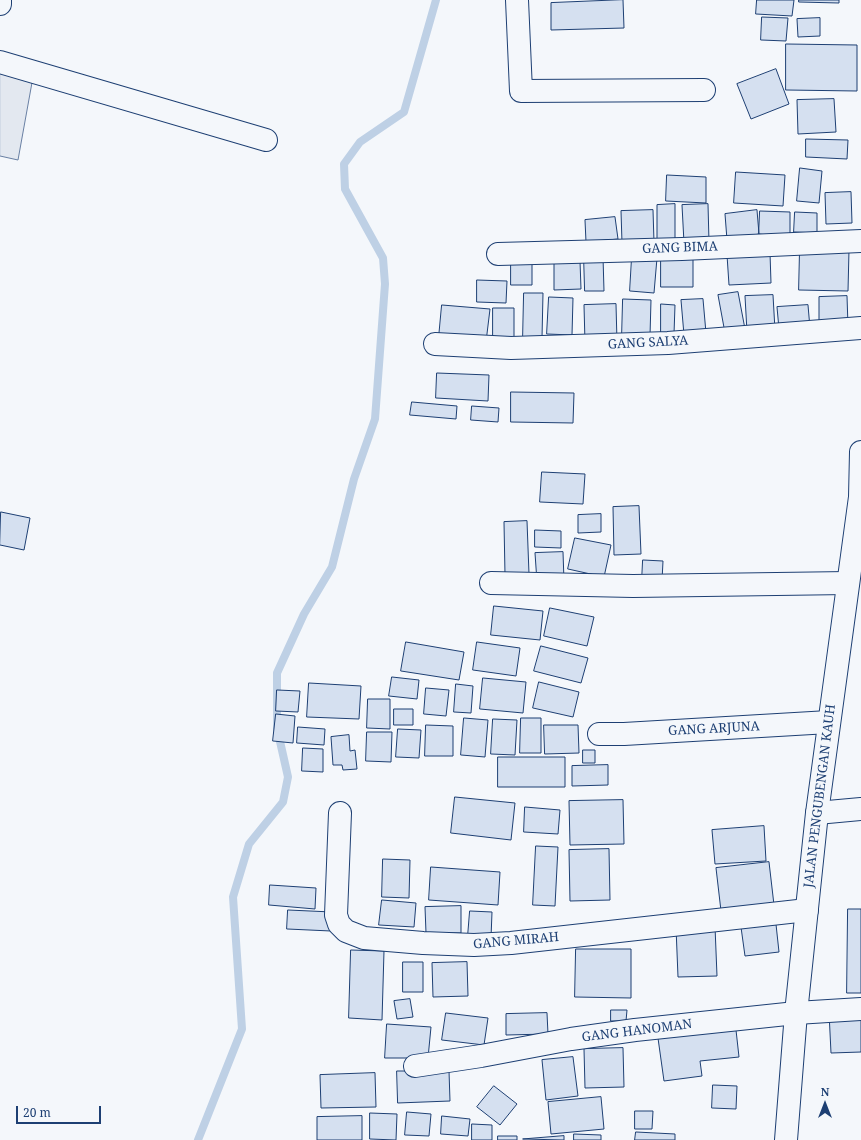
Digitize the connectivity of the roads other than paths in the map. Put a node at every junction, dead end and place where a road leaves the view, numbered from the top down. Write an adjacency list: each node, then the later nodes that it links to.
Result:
1 (517, 0): 3 (street)
2 (0, 62): 4 (street)
3 (704, 90)
4 (266, 140)
5 (861, 240): 6 (street, GANG BIMA)
6 (498, 254)
7 (861, 328): 8 (street, GANG SALYA)
8 (435, 344)
9 (861, 452): 10 (street, JALAN PENGUBENGAN KAUH)
10 (860, 497): 12 (street, JALAN PENGUBENGAN KAUH)
11 (491, 583): 12 (street)
12 (852, 589): 13 (street, JALAN PENGUBENGAN KAUH)
13 (829, 722): 14 (street, GANG ARJUNA); 17 (street, JALAN PENGUBENGAN KAUH)
14 (599, 734)
15 (861, 809): 17 (street)
16 (340, 813): 18 (street, GANG MIRAH)
17 (817, 813): 18 (street, JALAN PENGUBENGAN KAUH)
18 (807, 910): 20 (street, JALAN PENGUBENGAN KAUH)
19 (861, 1009): 20 (street, GANG HANOMAN)
20 (796, 1013): 21 (street, GANG HANOMAN); 22 (street, JALAN PENGUBENGAN KAUH)
21 (415, 1066)
22 (786, 1140)

